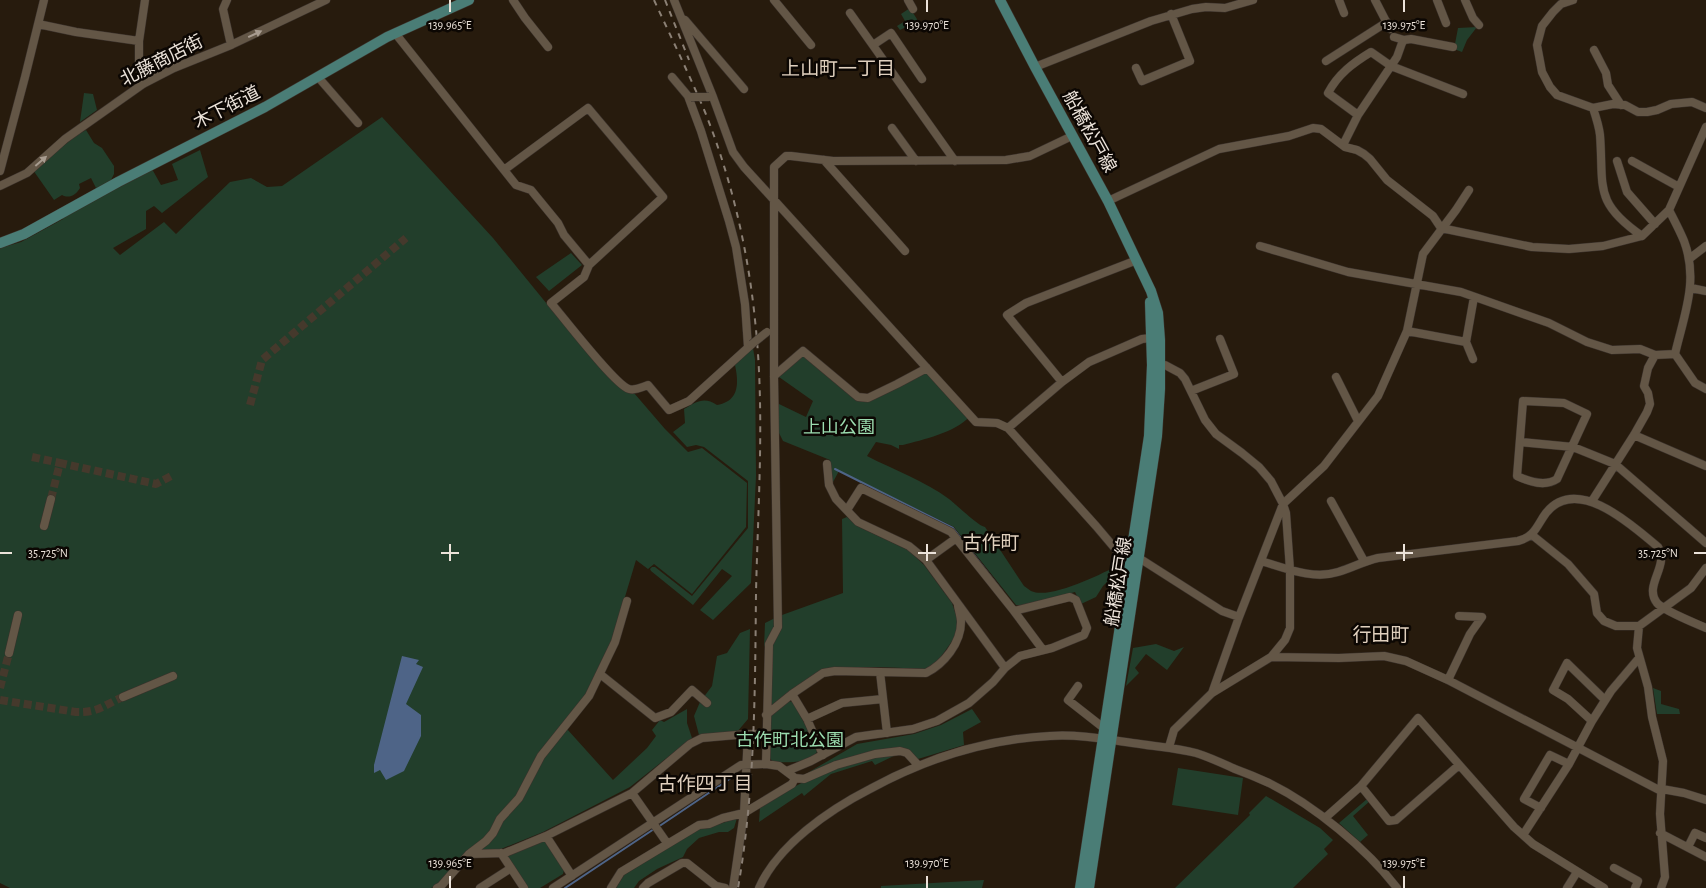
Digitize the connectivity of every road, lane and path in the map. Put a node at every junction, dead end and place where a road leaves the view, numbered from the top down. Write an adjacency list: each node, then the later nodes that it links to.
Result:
1 (44, 0): 24 (street)
2 (145, 0): 29 (street)
3 (227, 0): 30 (street)
4 (326, 0): 30 (street, 北藤商店街, one-way to 4)
5 (469, 0): 26 (main road, 木下街道)
6 (513, 0): 33 (street)
7 (674, 0): 21 (street)
8 (774, 0): 31 (street)
9 (908, 0): 18 (street)
10 (1000, 0): 38 (main road, 船橋松戸線)
11 (1253, 0): 17 (street)
12 (1339, 0): 20 (street)
13 (1375, 0): 36 (street)
14 (1437, 0): 23 (street)
15 (1465, 0): 25 (street)
16 (1573, 0): 49 (street)
17 (1199, 4): 22 (street)
18 (913, 9)
19 (850, 13): 32 (street)
20 (1344, 13)
21 (680, 14): 44 (street); 47 (street)
22 (1171, 14): 38 (street); 39 (street)
23 (1446, 23)
24 (38, 24): 29 (street); 63 (street)
25 (1479, 25)
26 (395, 33): 40 (main road, 木下街道); 62 (street)
27 (1394, 37): 28 (street)
28 (1404, 40): 34 (street); 37 (street)
29 (139, 41): 43 (street)
30 (230, 45): 43 (street, 北藤商店街)
31 (811, 45)
32 (872, 45): 42 (street); 59 (street)
33 (548, 46)
34 (1453, 47)
35 (1594, 50): 48 (street)
36 (1326, 61)
37 (1392, 66): 45 (street); 51 (street); 51 (street)
38 (1035, 67): 55 (main road, 船橋松戸線)
39 (1136, 68)
40 (318, 77): 52 (street); 73 (main road, 木下街道)
41 (672, 77): 46 (street)
42 (922, 79)
43 (143, 84): 64 (street, 北藤商店街, one-way to 43)
44 (744, 89)
45 (1463, 94)
46 (690, 97): 47 (street, bridge); 90 (street)
47 (711, 97): 67 (street)
48 (1622, 105): 49 (street); 50 (street)
49 (1593, 108): 72 (street)
50 (1706, 108)
51 (1358, 115): 56 (street)
52 (358, 123)
53 (1706, 127): 65 (street)
54 (892, 128): 58 (street)
55 (1072, 136): 59 (street); 68 (main road, 船橋松戸線)
56 (1342, 145): 68 (street); 71 (street)
57 (824, 160): 58 (street); 67 (street); 76 (street)
58 (916, 161): 59 (street)
59 (955, 161)
60 (1617, 161): 70 (street)
61 (1632, 161): 65 (street)
62 (504, 170): 79 (street); 79 (street)
63 (0, 171)
64 (0, 186)
65 (1679, 187): 69 (street)
66 (1469, 190): 71 (street)
67 (774, 201): 85 (street); 95 (street)
68 (1108, 201): 78 (main road, 船橋松戸線)
69 (1669, 210): 70 (street); 77 (street)
70 (1655, 224): 72 (street)
71 (1441, 228): 72 (street); 81 (street)
72 (1642, 236)
73 (0, 243)
74 (1260, 246): 81 (street)
75 (1706, 246): 77 (street)
76 (905, 251)
77 (1689, 259): 82 (street)
78 (1137, 260): 80 (main road, 船橋松戸線); 98 (street)
79 (589, 266): 90 (street)
80 (1147, 281): 87 (main road, 船橋松戸線); 94 (main road, 船橋松戸線)
81 (1418, 284): 84 (street); 86 (street)
82 (1691, 288): 83 (street); 91 (street)
83 (1706, 290)
84 (1474, 297): 89 (street); 92 (street)
85 (770, 330): 90 (street, bridge); 96 (street)
86 (1407, 332): 89 (street); 101 (street)
87 (1152, 338): 94 (main road, 船橋松戸線); 98 (street)
88 (1220, 339): 100 (street)
89 (1466, 342): 93 (street)
90 (750, 345)
91 (1675, 354): 92 (street); 99 (street)
92 (1655, 355): 103 (street)
93 (1474, 359)
94 (1156, 365): 100 (street); 118 (main road, 船橋松戸線); 122 (main road, 船橋松戸線)
95 (927, 368): 96 (street); 102 (street)
96 (774, 376): 150 (street)
97 (1336, 377): 101 (street)
98 (1062, 382): 102 (street)
99 (1706, 389)
100 (1191, 391): 112 (street)
101 (1358, 421): 112 (street)
102 (1008, 428): 122 (street)
103 (1634, 435): 107 (street); 108 (street)
104 (1520, 442): 105 (street); 105 (street); 105 (street)
105 (1573, 447): 107 (street)
106 (827, 464): 113 (street)
107 (1615, 464): 111 (street); 117 (street)
108 (1706, 466)
109 (51, 499): 114 (street)
110 (1330, 501): 121 (street)
111 (1592, 501): 115 (street); 127 (street)
112 (1283, 504): 120 (street); 124 (street)
113 (846, 510): 116 (street); 119 (street)
114 (44, 526)
115 (1532, 535): 121 (street); 132 (street)
116 (955, 539): 119 (street); 128 (street)
117 (1706, 543)
118 (1139, 558): 131 (street); 156 (main road, 船橋松戸線)
119 (926, 560): 126 (street)
120 (1261, 561): 124 (street); 131 (street)
121 (1364, 561): 124 (street)
122 (1129, 565): 156 (main road, 船橋松戸線)
123 (1706, 568): 127 (street)
124 (1290, 570): 136 (street)
125 (627, 601): 140 (street)
126 (958, 603): 138 (street); 139 (street)
127 (1663, 608): 132 (street); 133 (street)
128 (1014, 611): 134 (street); 134 (street)
129 (18, 615): 135 (street)
130 (1459, 616): 142 (street)
131 (1239, 617): 144 (street)
132 (1639, 626): 137 (street)
133 (1706, 628)
134 (1043, 650): 138 (street)
135 (9, 653)
136 (1271, 656): 142 (street); 144 (street)
137 (1639, 658): 148 (street); 168 (street)
138 (1005, 668): 153 (street)
139 (880, 672): 145 (street); 147 (street)
140 (600, 674): 149 (street); 182 (street)
141 (173, 676): 146 (street)
142 (1448, 680): 158 (street)
143 (1078, 686): 156 (street)
144 (1212, 693): 157 (street)
145 (792, 694): 150 (street); 151 (street)
146 (124, 697)
147 (883, 699): 151 (street); 153 (street)
148 (1605, 700): 152 (street); 152 (street)
149 (708, 703)
150 (766, 715): 155 (street)
151 (807, 719): 159 (street)
152 (1592, 721): 158 (street)
153 (888, 733): 159 (street)
154 (748, 734): 155 (street); 160 (street); 169 (street)
155 (766, 734): 161 (street)
156 (1107, 735): 157 (street); 163 (street); 198 (main road, 船橋松戸線); 199 (main road, 船橋松戸線)
157 (1169, 748): 173 (street)
158 (1578, 748): 162 (street); 168 (street)
159 (823, 755): 165 (street)
160 (746, 764): 161 (street); 172 (street); 174 (street)
161 (766, 764): 165 (street)
162 (1569, 764): 171 (street); 171 (street)
163 (918, 765): 166 (street); 197 (street)
164 (1459, 765): 167 (street); 167 (street); 176 (street)
165 (787, 772): 166 (street)
166 (795, 778): 172 (street)
167 (1360, 786): 173 (street)
168 (1661, 790): 170 (street); 175 (street)
169 (632, 793): 174 (street); 177 (street)
170 (1706, 800)
171 (1540, 808): 176 (street)
172 (744, 814): 179 (street); 196 (street)
173 (1325, 818): 200 (street)
174 (653, 823): 179 (street); 187 (street)
175 (1660, 833): 180 (street); 203 (street)
176 (1523, 835): 186 (street)
177 (546, 836): 181 (street); 187 (street)
178 (1706, 838): 180 (street)
179 (667, 844): 194 (street)
180 (1688, 847): 183 (street)
181 (501, 853): 182 (street); 184 (street)
182 (469, 854): 190 (street)
183 (1706, 857)
184 (511, 868): 191 (street); 192 (street)
185 (1614, 868): 202 (street)
186 (1577, 872): 189 (street); 201 (street)
187 (572, 876): 193 (street)
188 (648, 886): 195 (street)
189 (1601, 887)
190 (437, 888)
191 (480, 888)
192 (524, 888)
193 (553, 888)
194 (611, 888)
195 (725, 888)
196 (733, 888)
197 (759, 888)
198 (1080, 888)
199 (1088, 888)
200 (1397, 888)
201 (1567, 888)
202 (1635, 888)
203 (1661, 888)

